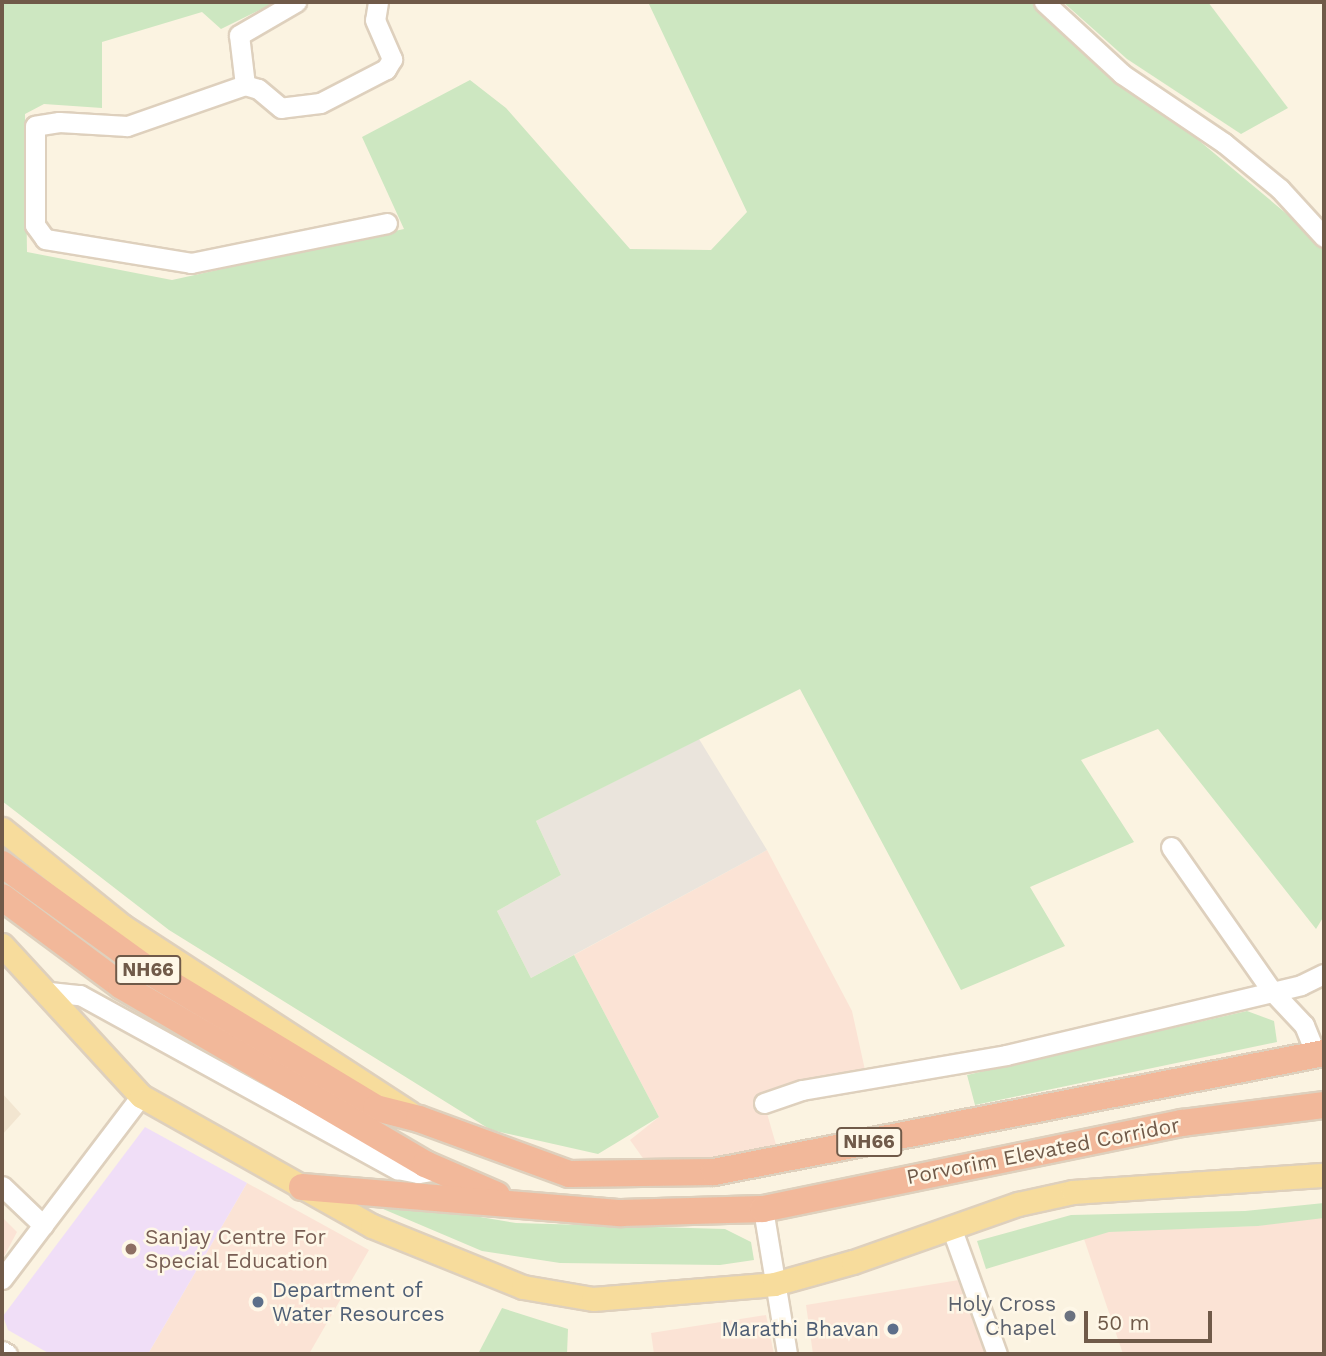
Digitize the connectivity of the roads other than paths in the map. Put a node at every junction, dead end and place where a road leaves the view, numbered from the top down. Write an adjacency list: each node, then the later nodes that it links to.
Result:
1 (296, 2): 4 (street)
2 (378, 2): 4 (street)
3 (1044, 2): 6 (street)
4 (245, 85): 5 (street)
5 (387, 222)
6 (1324, 237)
7 (2, 829): 20 (main road)
8 (1171, 847): 13 (street)
9 (2, 864): 16 (highway, NH66)
10 (2, 897): 16 (highway, NH66)
11 (2, 945): 14 (main road)
12 (1324, 974): 13 (street)
13 (1271, 990): 15 (street); 18 (street)
14 (49, 992): 17 (main road); 21 (street)
15 (1320, 1054): 20 (highway, NH66)
16 (296, 1075): 20 (highway, NH66); 21 (highway, NH66)
17 (141, 1096): 24 (main road); 27 (street)
18 (764, 1102)
19 (1324, 1105): 26 (highway, Porvorim Elevated Corridor)
20 (419, 1119)
21 (438, 1170): 25 (highway, NH66)
22 (1324, 1175): 28 (main road)
23 (2, 1186): 27 (street)
24 (303, 1187): 25 (highway); 30 (main road)
25 (519, 1205): 26 (highway, NH66)
26 (763, 1209): 30 (street)
27 (43, 1226): 29 (street)
28 (951, 1227): 30 (main road); 34 (street)
29 (2, 1279)
30 (774, 1284): 33 (street)
31 (2, 1351): 32 (street)
32 (8, 1354)
33 (787, 1354)
34 (997, 1354)

